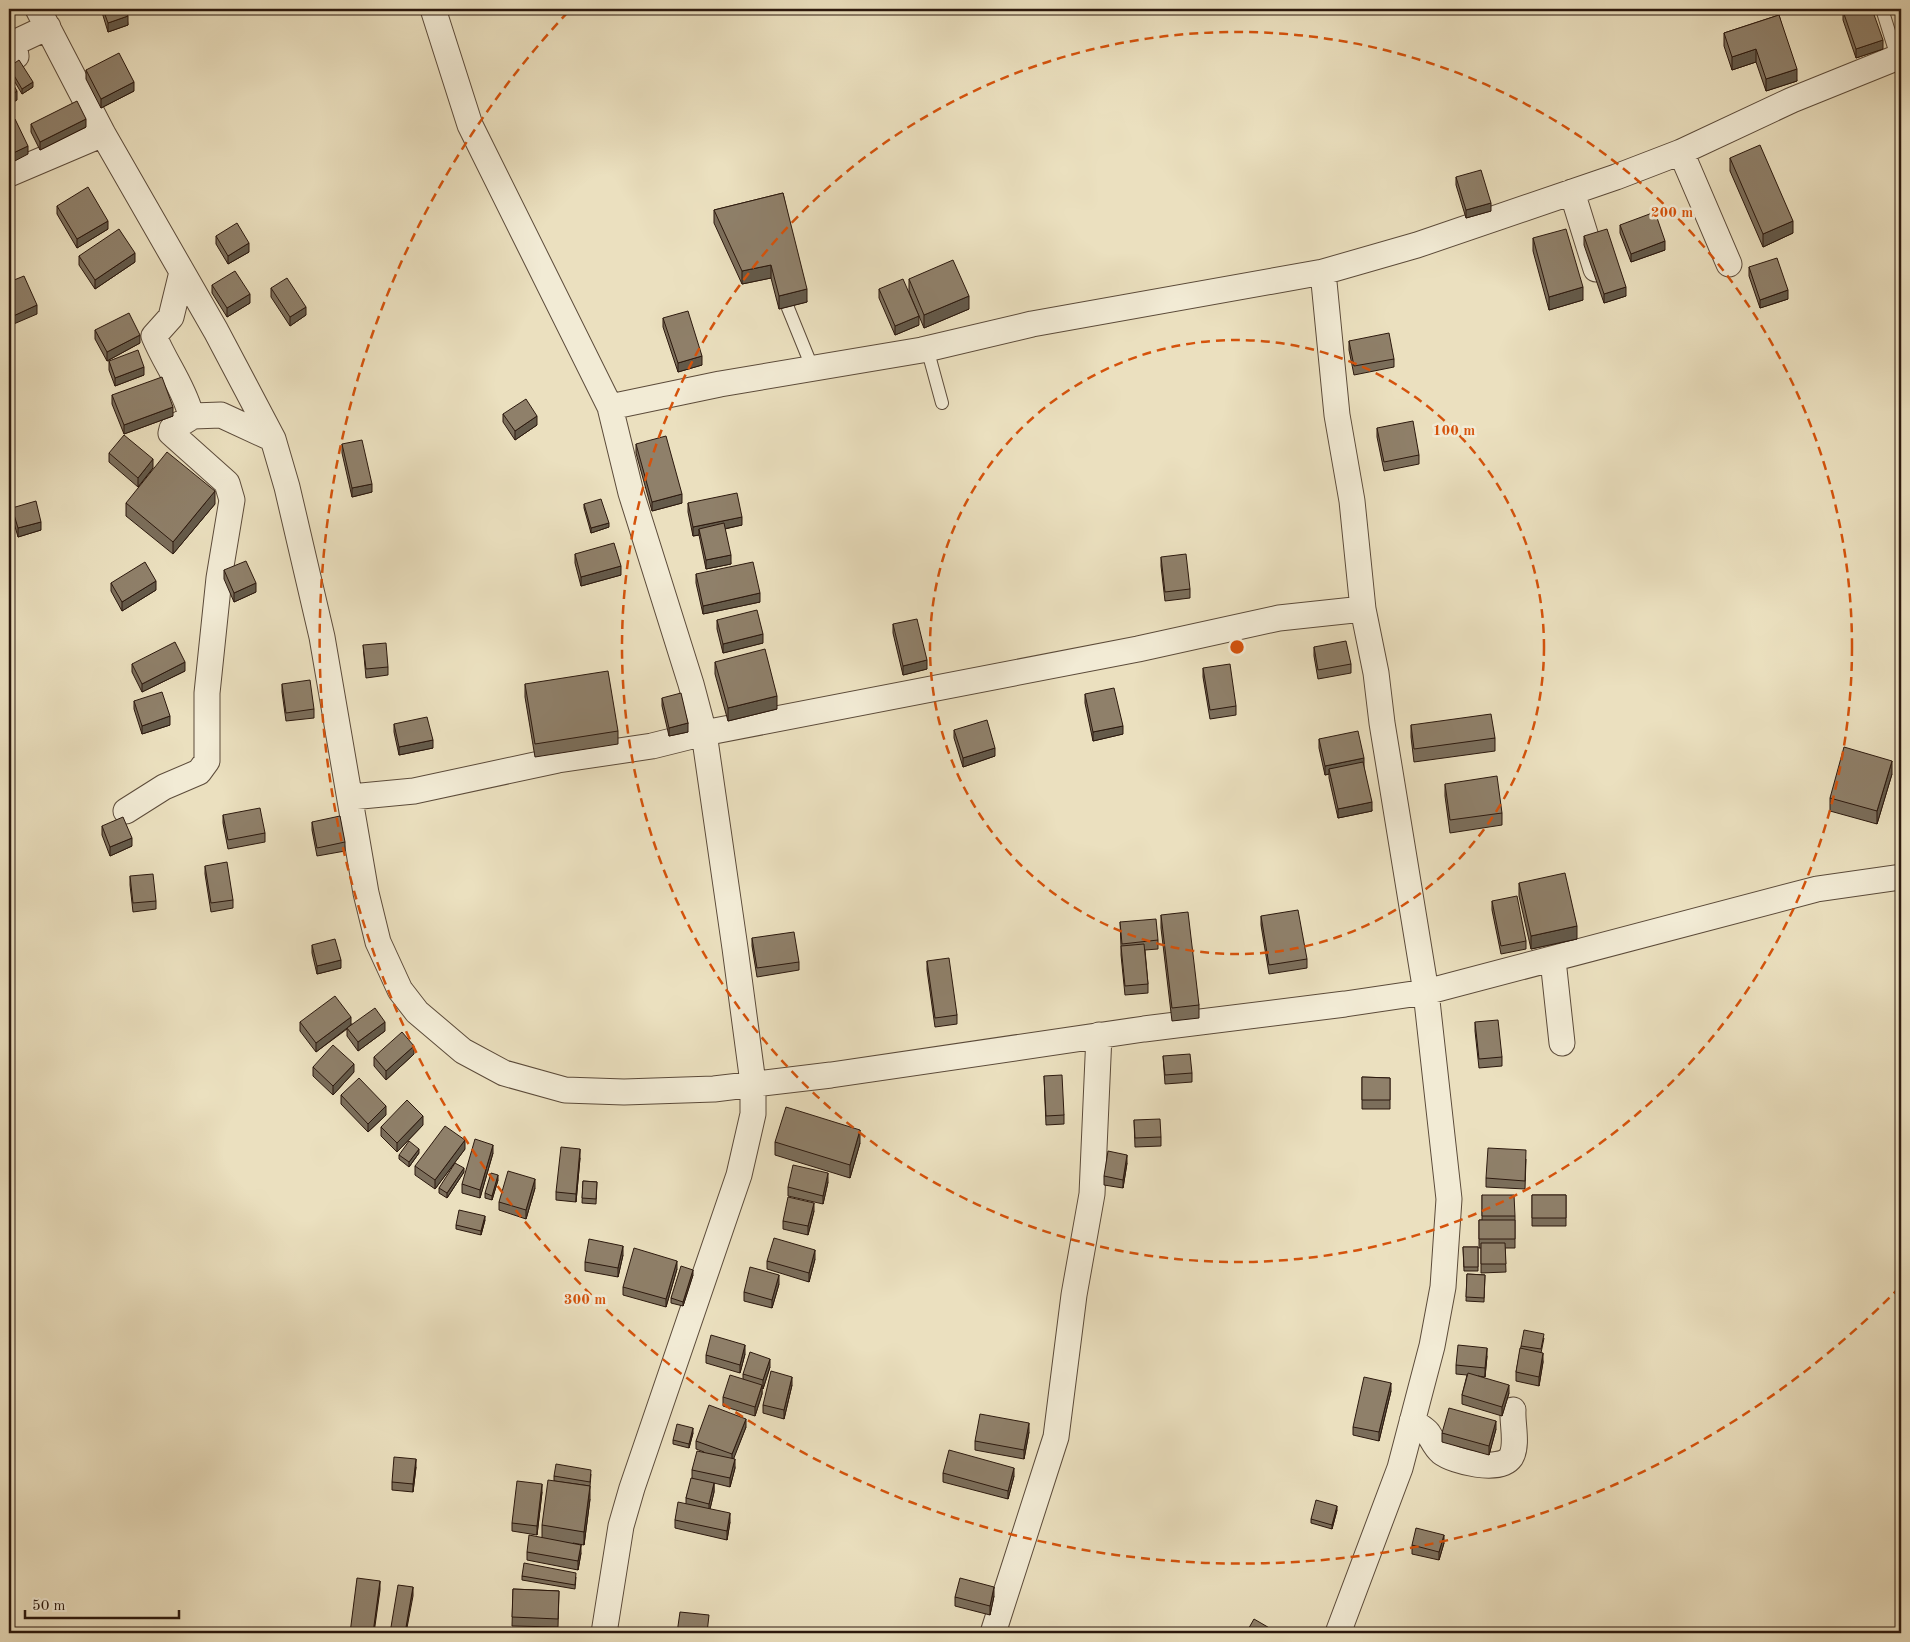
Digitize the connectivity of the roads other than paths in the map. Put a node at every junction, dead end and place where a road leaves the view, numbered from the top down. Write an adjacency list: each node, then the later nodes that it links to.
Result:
1 (433, 9): 18 (street)
2 (1882, 9): 4 (lane)
3 (43, 18): 5 (street); 6 (street)
4 (1899, 56): 7 (street)
5 (9, 60)
6 (103, 134): 8 (street); 11 (street)
7 (1680, 152): 9 (street); 10 (street)
8 (9, 174)
9 (1572, 192): 12 (street); 13 (street)
10 (1729, 264)
11 (182, 272): 19 (street); 20 (street)
12 (1323, 272): 15 (street); 21 (street)
13 (1600, 283)
14 (788, 308): 16 (lane)
15 (927, 348): 16 (street); 17 (lane)
16 (812, 367): 18 (street)
17 (942, 403)
18 (610, 407): 22 (street)
19 (193, 416): 20 (street); 24 (street)
20 (273, 439): 23 (street)
21 (1363, 608): 22 (street); 27 (street)
22 (704, 733): 23 (street); 30 (street)
23 (351, 797): 30 (street)
24 (126, 811)
25 (1901, 877): 26 (street)
26 (1554, 960): 27 (street); 29 (street)
27 (1426, 992): 28 (street); 32 (street)
28 (1099, 1035): 30 (street); 34 (street)
29 (1562, 1043)
30 (753, 1083): 33 (street)
31 (1513, 1410): 32 (street)
32 (1412, 1421): 35 (street)
33 (604, 1633)
34 (993, 1633)
35 (1338, 1633)

